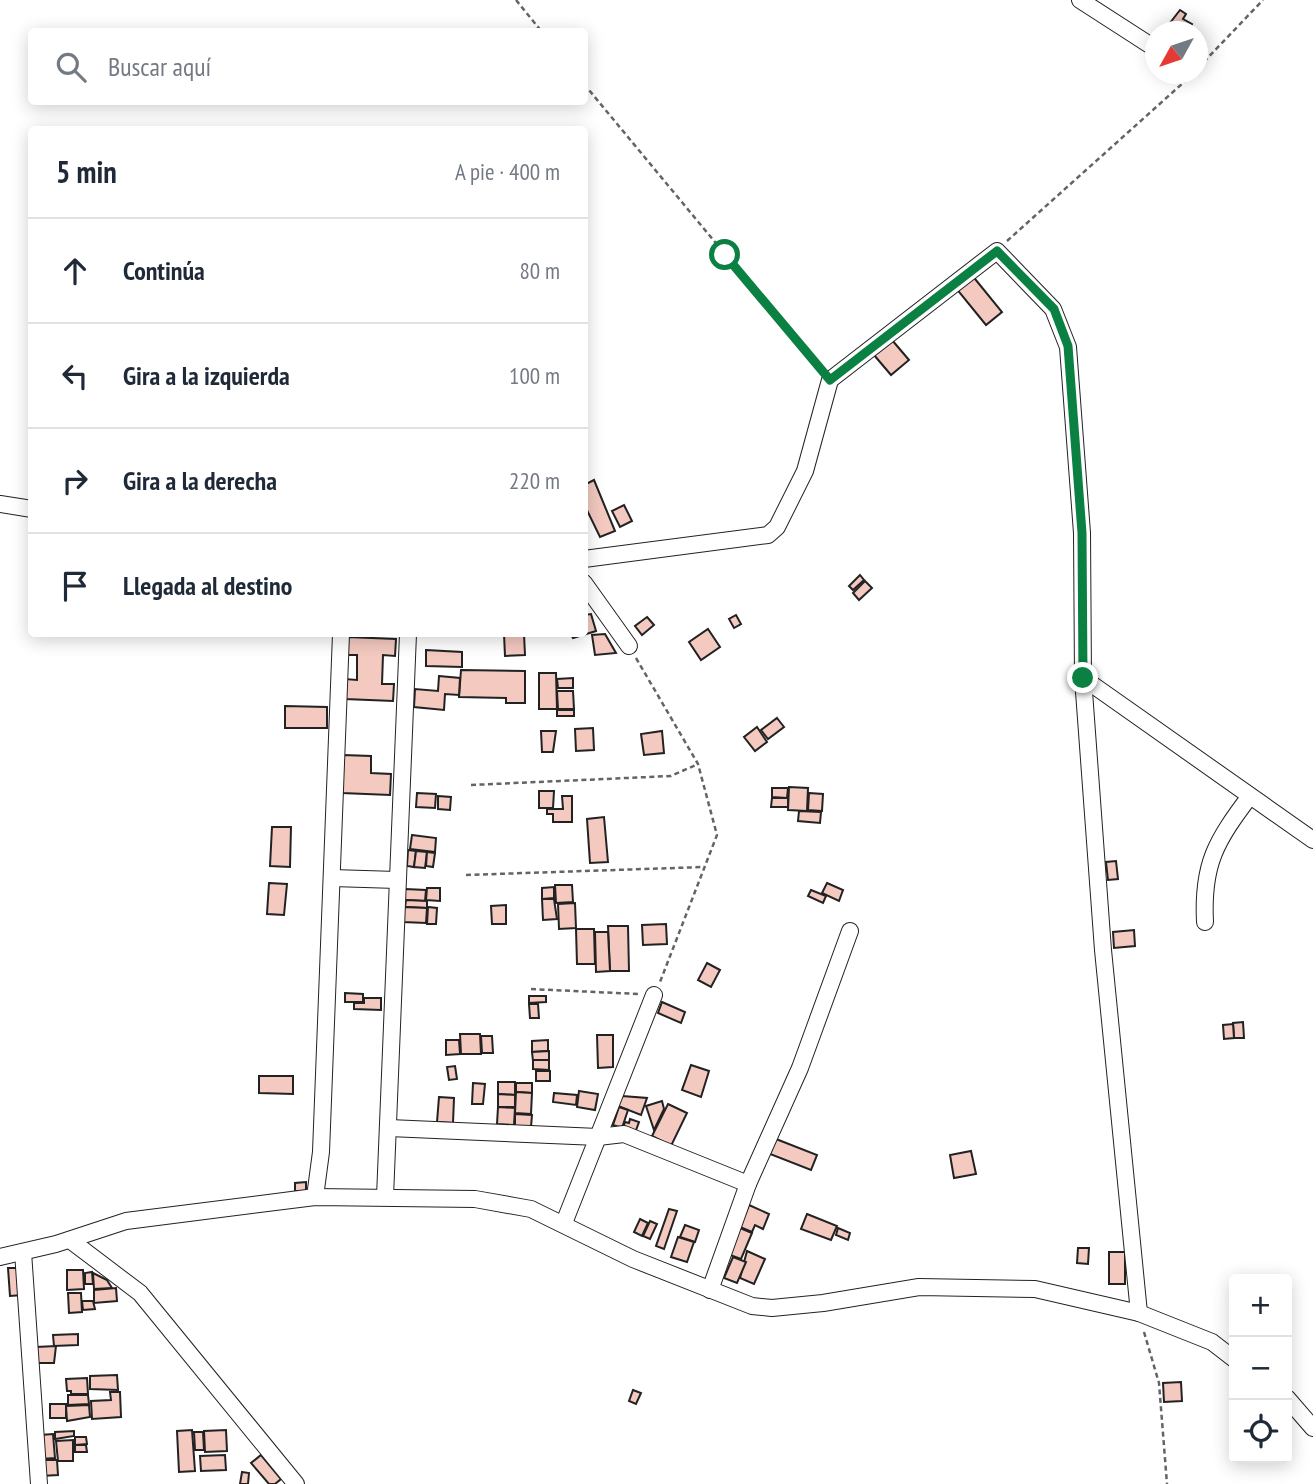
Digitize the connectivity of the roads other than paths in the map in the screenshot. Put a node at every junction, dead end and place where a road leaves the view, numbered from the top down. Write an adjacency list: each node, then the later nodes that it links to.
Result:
1 (1080, 0): 2 (street)
2 (1145, 42)
3 (0, 504): 4 (street)
4 (28, 508)
5 (588, 558): 10 (street)
6 (588, 589): 9 (street)
7 (341, 637): 13 (street)
8 (408, 637): 14 (street)
9 (628, 646)
10 (1083, 678): 11 (street); 28 (street)
11 (1250, 796): 12 (street); 15 (street)
12 (1313, 840)
13 (332, 878): 14 (street); 22 (street)
14 (397, 880): 18 (street)
15 (1205, 922)
16 (849, 931): 20 (street)
17 (654, 995): 19 (street)
18 (389, 1128): 19 (street); 21 (street)
19 (598, 1137): 20 (street); 23 (street)
20 (748, 1184): 27 (street)
21 (385, 1197): 22 (street); 23 (street)
22 (316, 1198): 24 (street)
23 (564, 1223): 27 (street)
24 (70, 1240): 25 (street); 33 (street)
25 (23, 1252): 26 (street); 32 (street)
26 (0, 1257)
27 (710, 1290): 28 (street)
28 (1139, 1313): 29 (street)
29 (1229, 1355)
30 (1289, 1400): 31 (street)
31 (1313, 1428)
32 (39, 1484)
33 (296, 1484)

